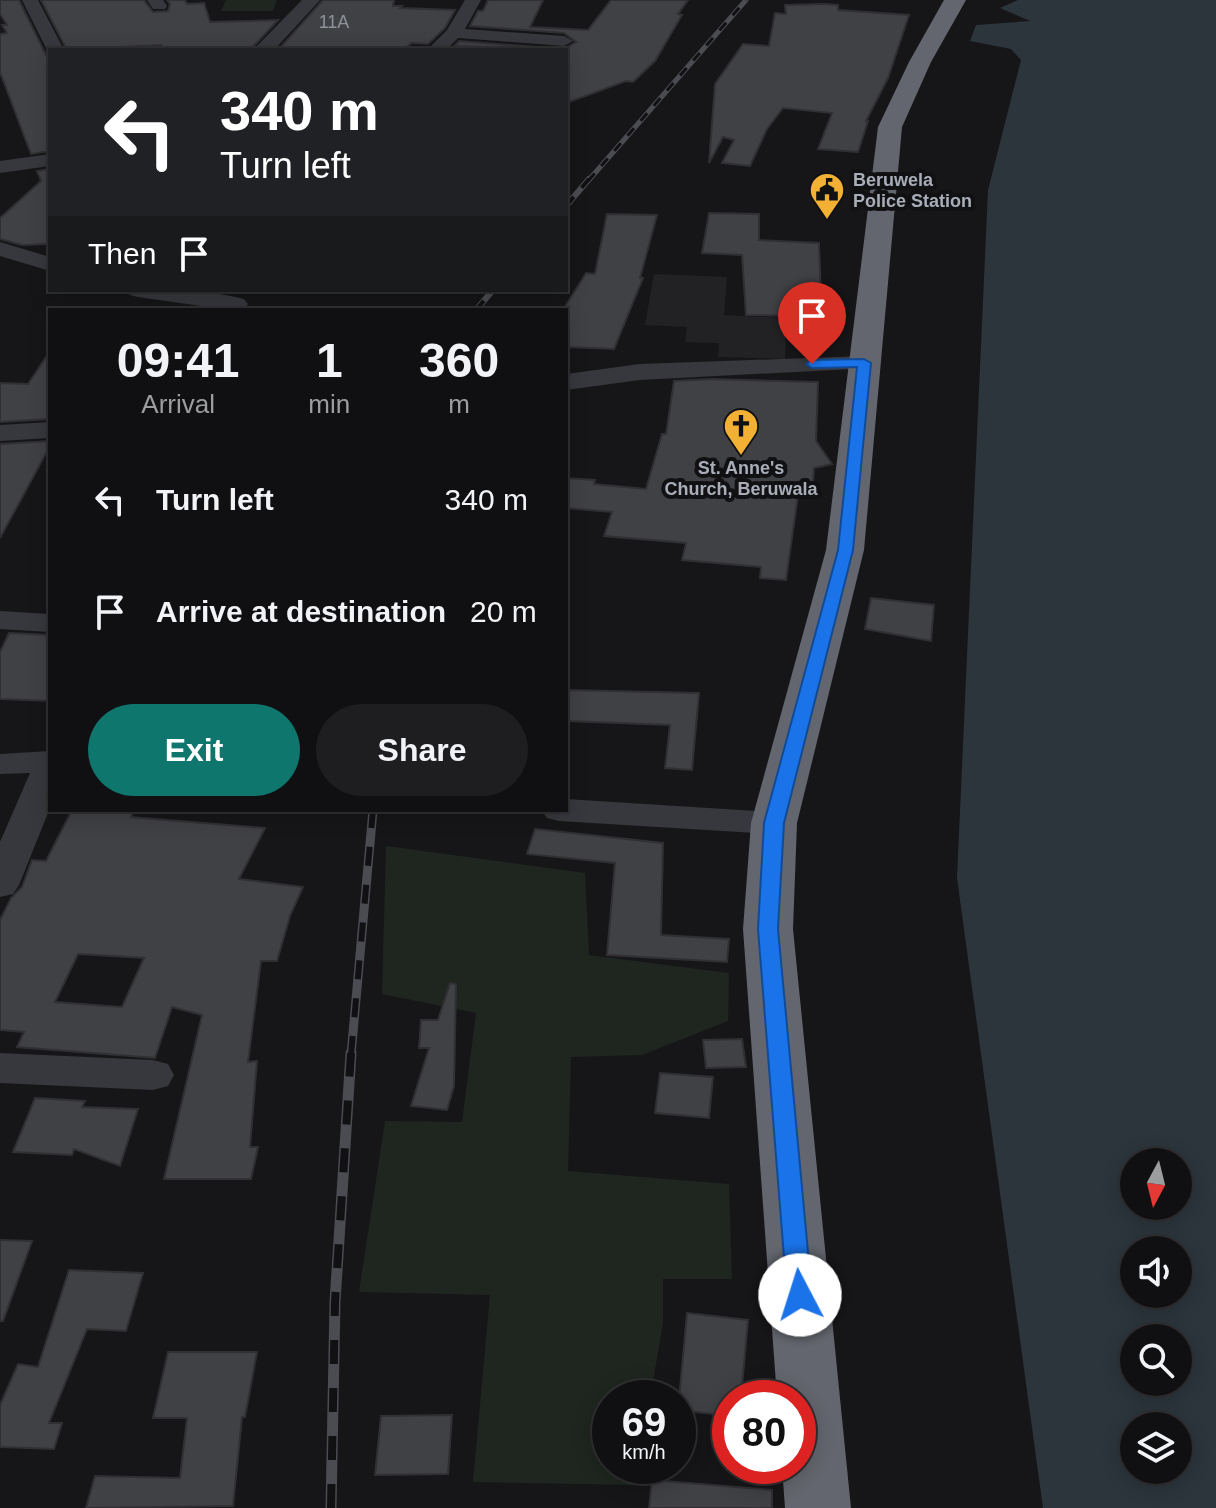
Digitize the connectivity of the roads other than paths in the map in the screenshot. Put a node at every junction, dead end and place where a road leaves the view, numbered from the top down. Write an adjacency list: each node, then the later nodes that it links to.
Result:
1 (30, 0): 7 (street)
2 (312, 0): 8 (street)
3 (473, 0): 5 (street)
4 (955, 0): 16 (highway)
5 (454, 33): 6 (street); 9 (street)
6 (564, 41)
7 (54, 48)
8 (265, 48)
9 (438, 48)
10 (48, 160): 11 (street)
11 (0, 167)
12 (0, 249): 13 (street)
13 (48, 263)
14 (156, 292): 15 (street)
15 (237, 301)
16 (864, 363): 17 (street); 26 (highway)
17 (568, 382)
18 (48, 430): 19 (street)
19 (0, 433)
20 (0, 620): 21 (street)
21 (48, 623)
22 (48, 763): 23 (street)
23 (0, 764)
24 (48, 768): 27 (street)
25 (568, 811): 26 (street)
26 (774, 823): 30 (highway)
27 (0, 885)
28 (0, 1068): 29 (street)
29 (153, 1075)
30 (818, 1508)

